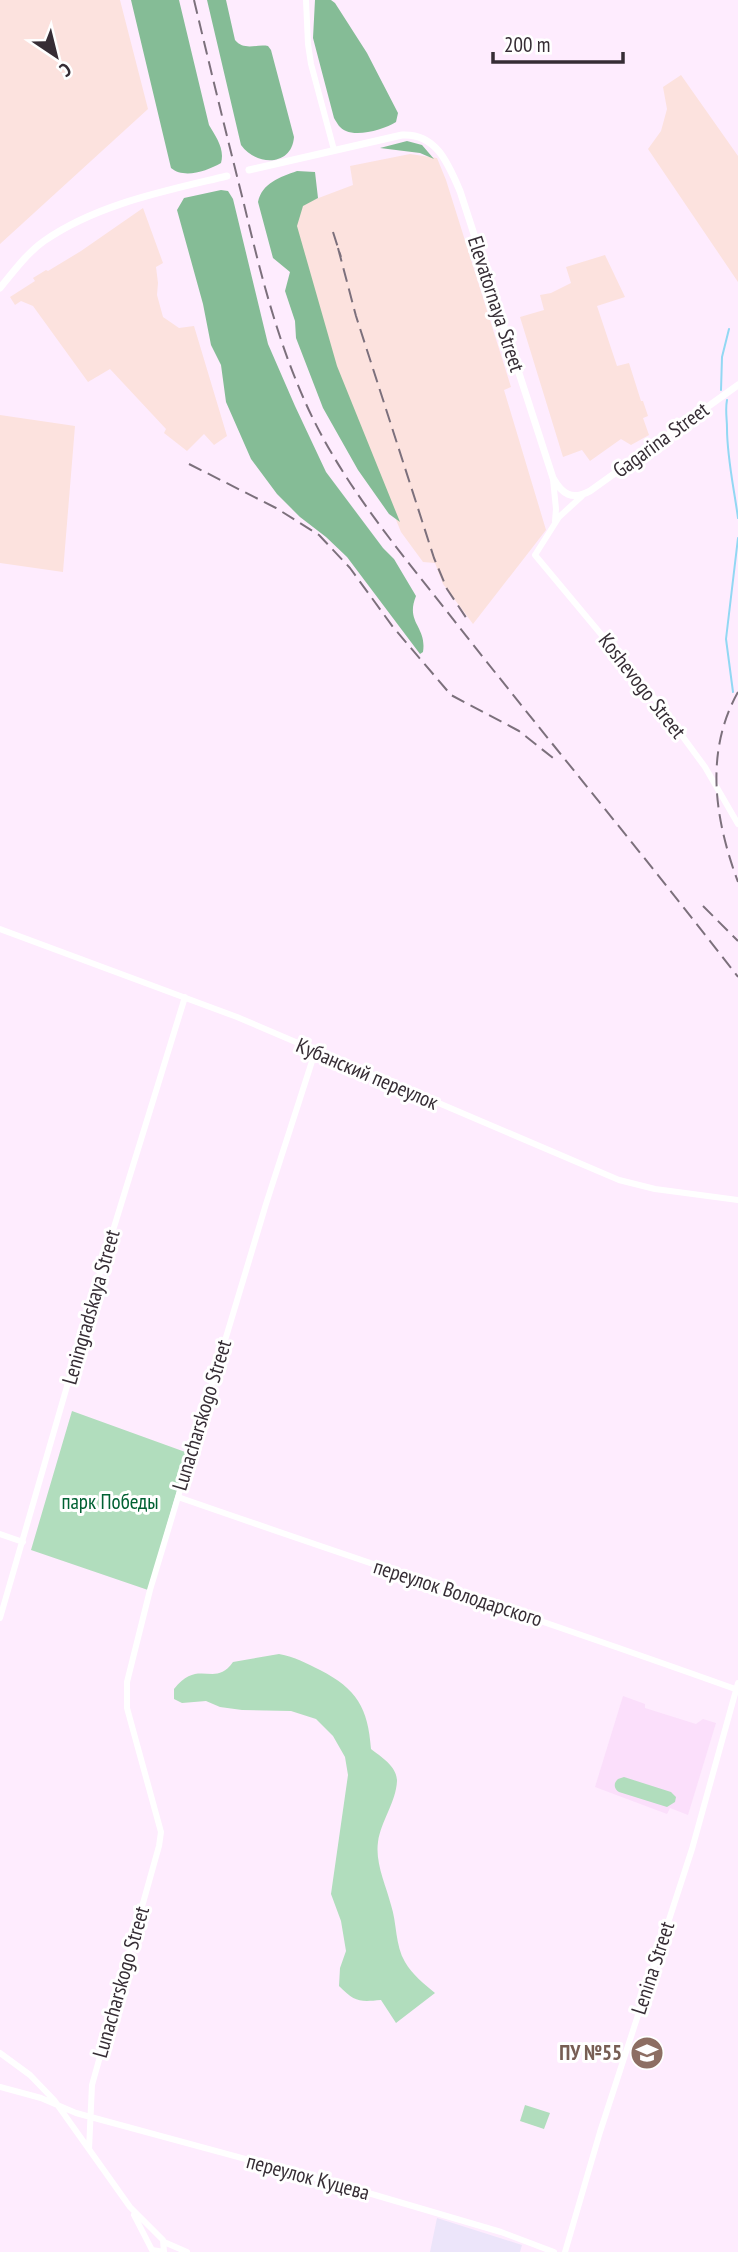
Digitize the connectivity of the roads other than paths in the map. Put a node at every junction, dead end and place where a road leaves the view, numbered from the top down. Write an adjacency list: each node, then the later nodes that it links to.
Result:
1 (306, 0): 2 (street)
2 (334, 150): 3 (main road); 7 (main road, Elevatornaya Street)
3 (249, 170)
4 (227, 176): 5 (main road)
5 (0, 288)
6 (738, 385): 8 (main road, Gagarina Street)
7 (553, 478): 8 (main road, Elevatornaya Street); 9 (street, Elevatornaya Street)
8 (584, 494): 9 (street, Gagarina Street)
9 (555, 522): 10 (street, Gagarina Street)
10 (535, 555): 11 (street, Koshevogo Street)
11 (738, 824)
12 (0, 929): 13 (street, Кубанский переулок)
13 (185, 997): 14 (street, Кубанский переулок); 18 (street, Leningradskaya Street)
14 (315, 1052): 15 (street, Кубанский переулок); 16 (street, Lunacharskogo Street)
15 (738, 1200)
16 (178, 1497): 20 (street, переулок Володарского); 24 (street, Lunacharskogo Street)
17 (0, 1534): 18 (street)
18 (23, 1542): 19 (street, Leningradskaya Street)
19 (0, 1618)
20 (737, 1687): 30 (street, Lenina Street)
21 (0, 2053): 23 (street, переулок Куцева)
22 (0, 2087): 23 (street, переулок Куцева)
23 (60, 2107): 24 (street, переулок Куцева); 25 (street)
24 (89, 2116): 25 (street, Lunacharskogo Street); 29 (street, переулок Куцева)
25 (89, 2149): 26 (street)
26 (130, 2207): 27 (street); 27 (street)
27 (159, 2248): 28 (street)
28 (187, 2252)
29 (554, 2252)
30 (565, 2252)

